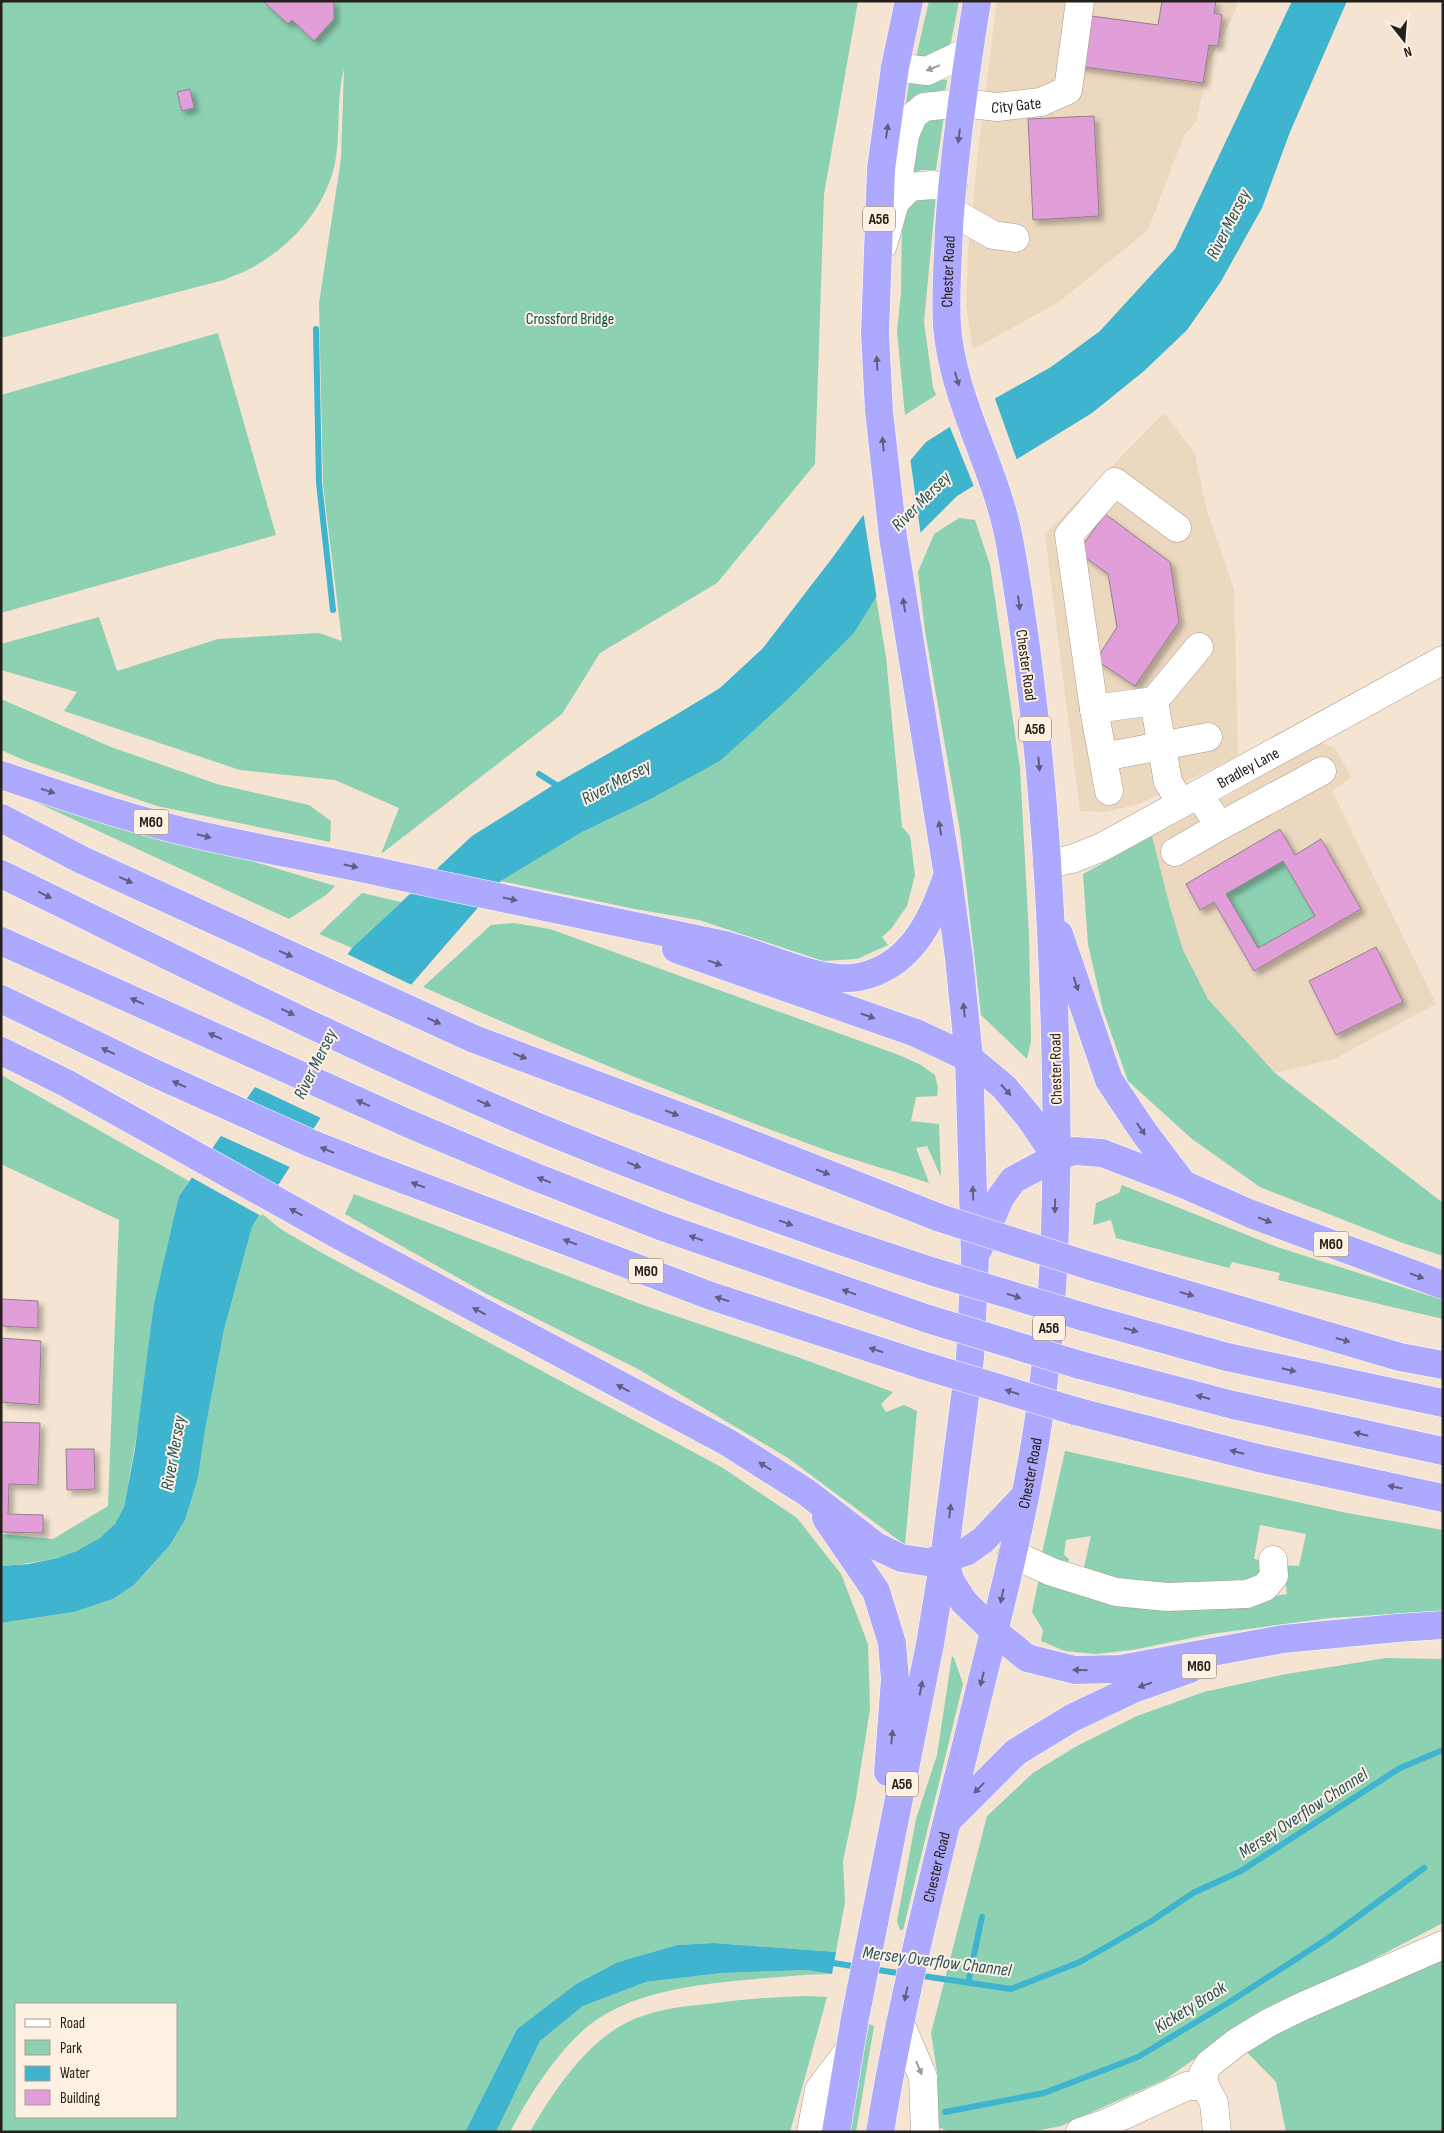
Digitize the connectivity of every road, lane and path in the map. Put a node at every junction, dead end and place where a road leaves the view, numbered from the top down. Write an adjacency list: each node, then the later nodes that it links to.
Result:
1 (909, 1): 5 (highway, A56)
2 (977, 1): 4 (highway, Chester Road / A56)
3 (1080, 1): 6 (street, City Gate)
4 (969, 51): 5 (street, one-way to 5); 6 (highway, Chester Road / A56)
5 (895, 67): 10 (highway, A56, one-way to 5)
6 (962, 103): 7 (highway, Chester Road / A56, one-way to 7); 8 (street, City Gate)
7 (952, 199): 8 (street); 9 (street); 26 (highway, Chester Road / A56, one-way to 26)
8 (894, 202): 10 (street, City Gate)
9 (1015, 238)
10 (877, 266): 28 (highway, A56, one-way to 10)
11 (1177, 528): 15 (street)
12 (1199, 647): 14 (street)
13 (1443, 660): 22 (street, Bradley Lane)
14 (1154, 700): 15 (street); 17 (street)
15 (1094, 709): 18 (street)
16 (1208, 737): 17 (street)
17 (1162, 745): 18 (street); 22 (street)
18 (1103, 756): 21 (street)
19 (1322, 771): 24 (street)
20 (1, 776): 30 (highway, M60, one-way to 30)
21 (1109, 791)
22 (1190, 798): 24 (street); 26 (street, Bradley Lane)
23 (1, 818): 41 (highway, one-way to 41, bridge)
24 (1220, 826): 25 (street)
25 (1175, 852)
26 (1047, 864): 29 (highway, Chester Road / A56)
27 (1, 874): 42 (highway, one-way to 42, bridge)
28 (948, 876): 30 (highway, M60); 35 (highway, A56, one-way to 28)
29 (1050, 904): 37 (highway, Chester Road / A56); 38 (highway, M60, one-way to 38)
30 (586, 917): 35 (highway, M60, one-way to 35)
31 (1, 940): 43 (highway, one-way to 31, bridge)
32 (1, 999): 46 (highway, M60, one-way to 32, bridge)
33 (1, 1040): 36 (highway)
34 (1, 1051): 36 (highway)
35 (969, 1058): 37 (highway, one-way to 37); 39 (highway, A56, one-way to 35)
36 (66, 1083): 44 (highway, one-way to 36)
37 (1056, 1157): 38 (highway, M60); 39 (highway, A56); 45 (highway, Chester Road / A56, one-way to 45)
38 (1183, 1184): 40 (highway, M60, one-way to 40)
39 (975, 1259): 48 (highway, A56, one-way to 39)
40 (1443, 1285)
41 (1443, 1365)
42 (1443, 1403)
43 (1443, 1451)
44 (806, 1492): 48 (highway); 54 (highway, one-way to 44)
45 (1024, 1497): 47 (highway, Chester Road / A56); 48 (highway)
46 (1443, 1498)
47 (1012, 1554): 49 (street); 52 (highway, Chester Road / A56, one-way to 52)
48 (944, 1559): 52 (highway, A56); 54 (highway, A56, one-way to 48)
49 (1274, 1560)
50 (1443, 1626): 51 (highway, M60)
51 (1397, 1628): 52 (highway, M60, one-way to 52); 53 (highway, M60, one-way to 53)
52 (995, 1632): 53 (highway, Chester Road / A56, one-way to 53)
53 (948, 1820): 56 (highway, Chester Road / A56, one-way to 56)
54 (873, 1925): 57 (highway, A56)
55 (1443, 1945): 58 (street)
56 (900, 2023): 62 (highway, Chester Road / A56); 63 (street, one-way to 63)
57 (850, 2049): 60 (street); 61 (highway, A56)
58 (1205, 2086): 59 (street); 64 (street)
59 (1215, 2131)
60 (811, 2132)
61 (836, 2132)
62 (880, 2132)
63 (925, 2132)
64 (1080, 2132)

